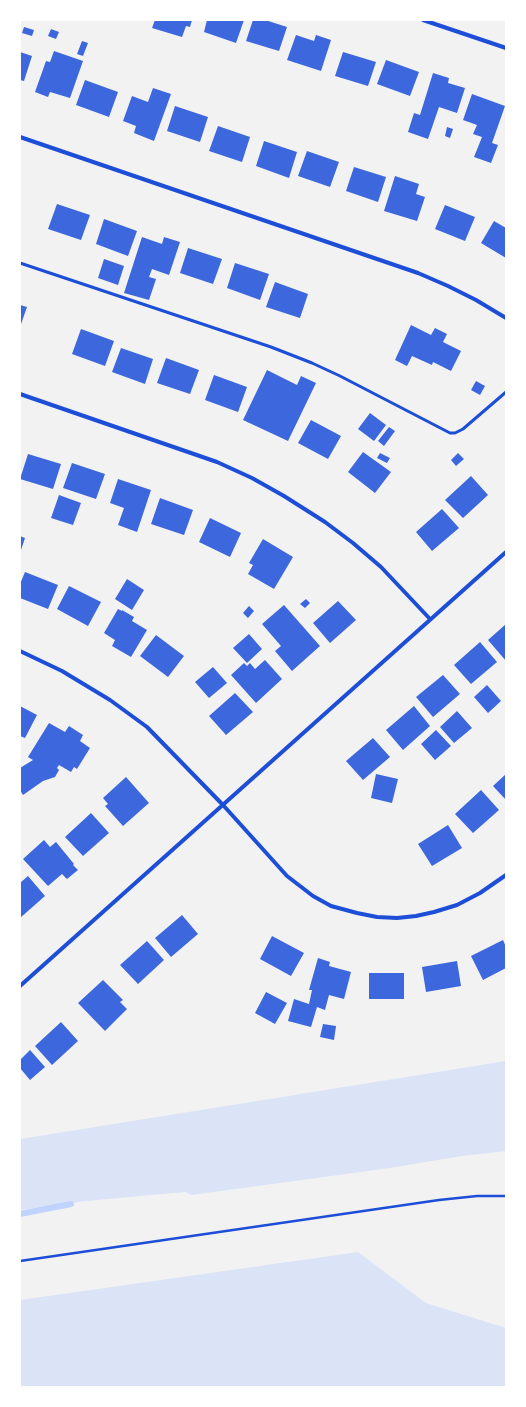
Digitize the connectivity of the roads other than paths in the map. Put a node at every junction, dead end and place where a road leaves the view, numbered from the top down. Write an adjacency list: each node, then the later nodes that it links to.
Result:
1 (423, 20): 2 (street)
2 (506, 48)
3 (20, 137): 5 (street)
4 (20, 263): 6 (lane)
5 (506, 318)
6 (506, 392)
7 (20, 394): 9 (street)
8 (506, 552): 9 (street)
9 (430, 619): 11 (street)
10 (20, 651): 11 (street)
11 (223, 805): 12 (street); 13 (street)
12 (506, 875)
13 (20, 986)

